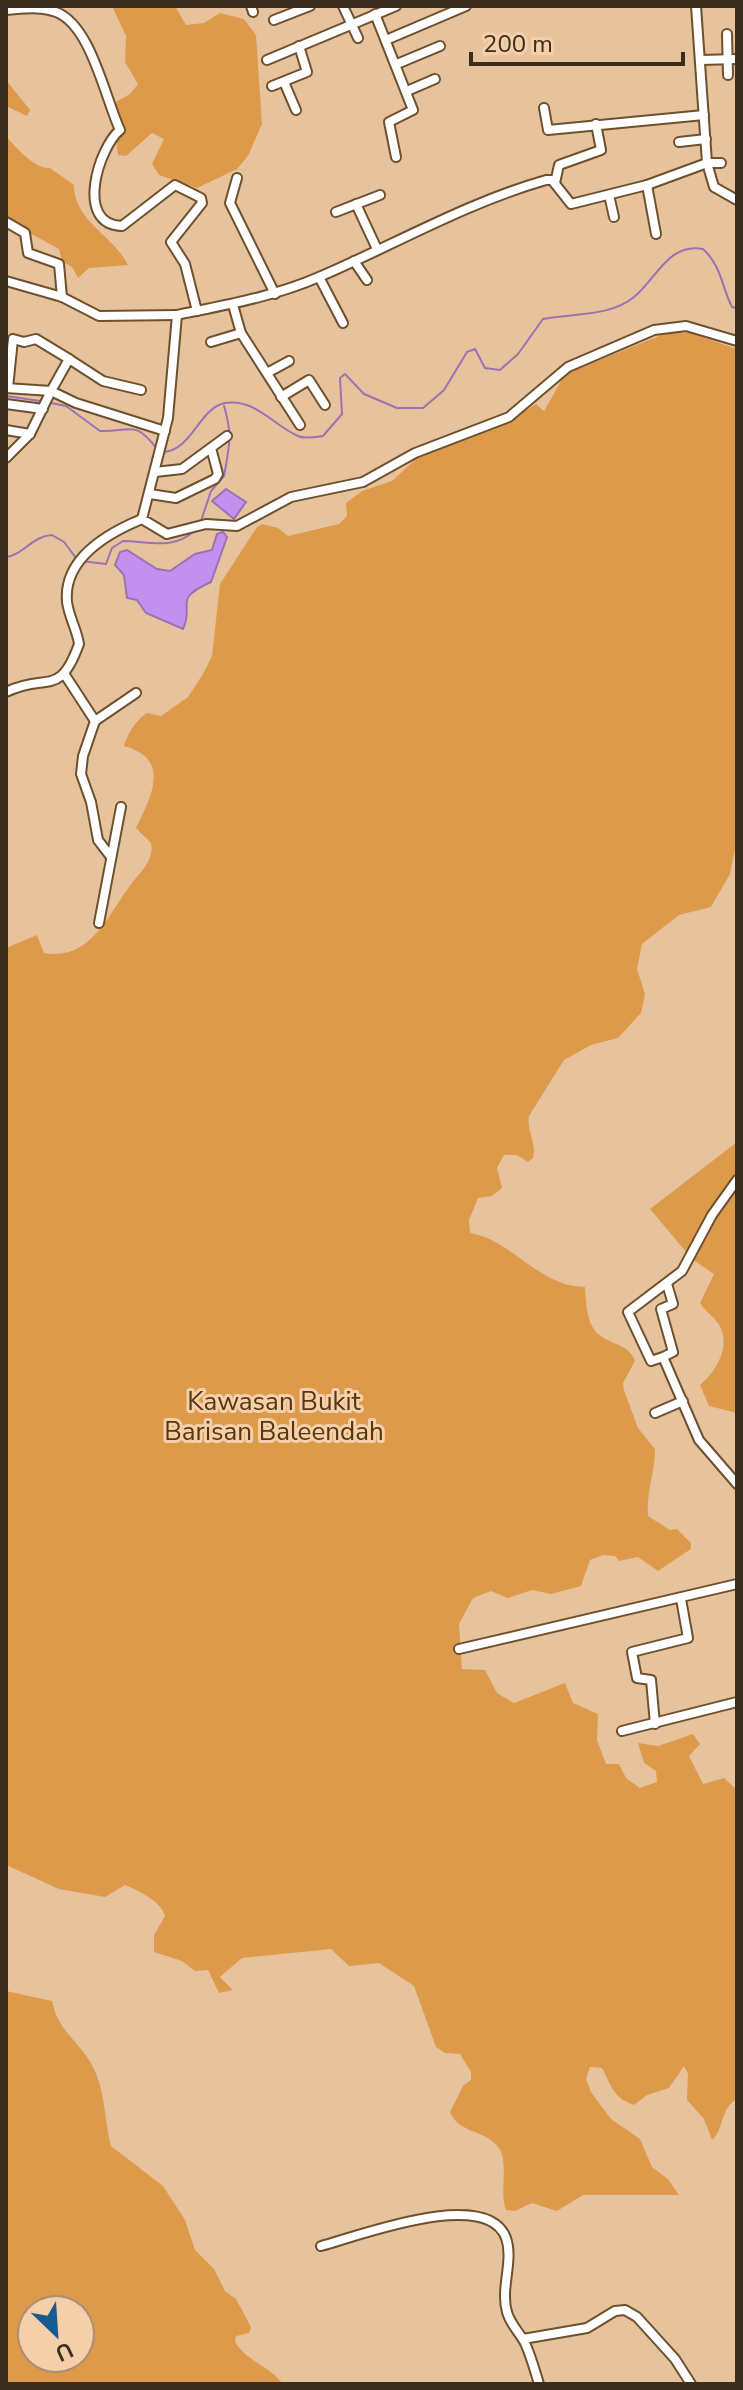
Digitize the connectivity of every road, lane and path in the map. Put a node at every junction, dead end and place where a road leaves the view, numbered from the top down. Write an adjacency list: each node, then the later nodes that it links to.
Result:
1 (280, 6): 2 (street)
2 (310, 6)
3 (343, 6): 9 (street)
4 (396, 6): 8 (street)
5 (466, 6): 13 (street)
6 (696, 6): 19 (street)
7 (6, 10): 54 (street)
8 (375, 14): 9 (street); 13 (street)
9 (352, 23): 10 (street); 12 (street)
10 (328, 34): 14 (street); 16 (street)
11 (727, 34): 17 (street)
12 (358, 38)
13 (386, 40): 20 (street)
14 (299, 46): 18 (street); 23 (street)
15 (440, 46): 20 (street)
16 (333, 47)
17 (732, 59): 19 (street); 21 (street)
18 (267, 60)
19 (701, 60): 28 (street)
20 (397, 64): 25 (street)
21 (728, 75)
22 (435, 79): 25 (street)
23 (284, 82): 24 (street); 27 (street)
24 (272, 86)
25 (407, 91): 32 (street)
26 (544, 108): 29 (street)
27 (296, 110)
28 (704, 115): 29 (street); 30 (street)
29 (596, 124): 36 (street)
30 (706, 139): 31 (street); 33 (street)
31 (679, 142)
32 (396, 157)
33 (707, 163): 34 (street); 37 (street); 40 (street)
34 (721, 163)
35 (237, 178): 51 (street)
36 (555, 183): 39 (street); 46 (street)
37 (647, 185): 39 (street); 45 (street)
38 (380, 195): 41 (street)
39 (609, 195): 43 (street)
40 (737, 200)
41 (356, 204): 42 (street); 46 (street)
42 (336, 212)
43 (614, 217)
44 (6, 222): 52 (street)
45 (656, 234)
46 (377, 249): 47 (street)
47 (354, 261): 48 (street); 49 (street)
48 (319, 277): 51 (street); 56 (street)
49 (367, 280)
50 (6, 281): 52 (street)
51 (275, 294): 53 (street)
52 (62, 297): 55 (street)
53 (233, 305): 54 (street); 57 (street)
54 (197, 311): 55 (street)
55 (177, 315): 71 (street)
56 (343, 323)
57 (241, 333): 59 (street); 62 (street)
58 (737, 341): 78 (street)
59 (211, 342)
60 (69, 359): 63 (street); 64 (street); 66 (street)
61 (289, 361): 62 (street)
62 (267, 373): 65 (street)
63 (7, 388): 66 (street)
64 (141, 390)
65 (281, 397): 68 (street); 69 (street)
66 (46, 402): 67 (street); 71 (street); 72 (street)
67 (6, 404)
68 (325, 405)
69 (300, 425)
70 (6, 430): 72 (street)
71 (165, 431): 76 (street)
72 (30, 434): 75 (street)
73 (227, 436): 74 (street)
74 (211, 448): 76 (street); 77 (street)
75 (6, 458)
76 (155, 472): 77 (street)
77 (150, 494): 78 (street)
78 (142, 519): 79 (street)
79 (65, 675): 80 (street); 82 (street)
80 (6, 692)
81 (136, 693): 82 (street)
82 (95, 721): 84 (street)
83 (121, 807): 84 (street)
84 (111, 857): 85 (street)
85 (99, 923)
86 (737, 1180): 87 (street)
87 (667, 1284): 88 (street); 88 (street)
88 (663, 1357): 89 (street)
89 (683, 1401): 90 (street); 91 (street)
90 (655, 1413)
91 (737, 1484)
92 (737, 1584): 93 (street)
93 (681, 1599): 94 (street); 96 (street)
94 (459, 1649)
95 (737, 1702): 96 (street)
96 (655, 1724): 97 (street)
97 (622, 1731)
98 (321, 2246): 99 (street)
99 (523, 2339): 100 (street); 101 (street)
100 (539, 2384)
101 (691, 2384)

